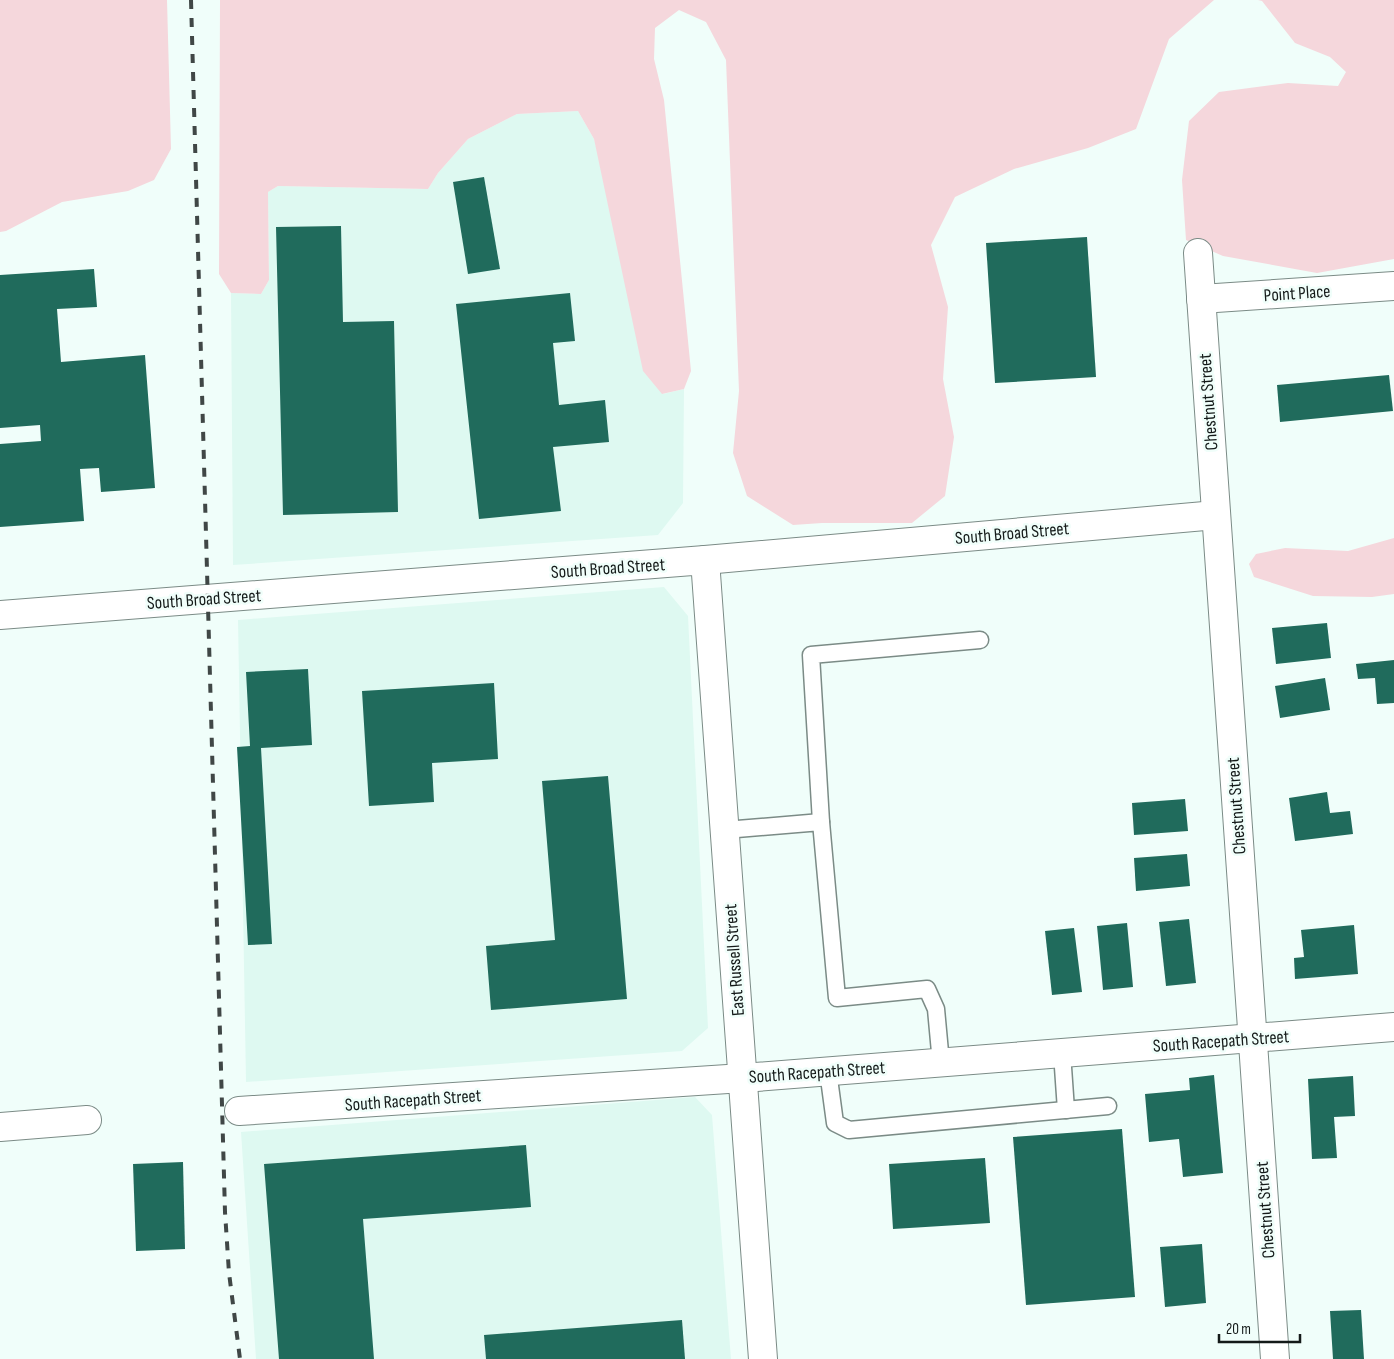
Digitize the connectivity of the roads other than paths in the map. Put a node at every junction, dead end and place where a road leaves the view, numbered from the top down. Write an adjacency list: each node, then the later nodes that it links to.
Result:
1 (1198, 253): 3 (street, Chestnut Street)
2 (1394, 286): 3 (street, Point Place)
3 (1200, 299): 4 (street, Chestnut Street)
4 (1216, 515): 5 (street, South Broad Street); 11 (street, Chestnut Street)
5 (705, 560): 6 (street, South Broad Street); 9 (street, East Russell Street)
6 (0, 615)
7 (980, 640): 8 (lane)
8 (821, 822): 9 (lane); 13 (lane)
9 (725, 830): 15 (street, East Russell Street)
10 (1394, 1027): 11 (street, South Racepath Street)
11 (1253, 1038): 12 (street, South Racepath Street); 22 (street, Chestnut Street)
12 (1062, 1053): 13 (street, South Racepath Street); 17 (lane)
13 (941, 1063): 14 (street, South Racepath Street)
14 (828, 1071): 15 (street, South Racepath Street); 17 (lane)
15 (743, 1078): 18 (street, South Racepath Street); 21 (street, East Russell Street)
16 (1108, 1106): 17 (lane)
17 (1066, 1110)
18 (239, 1111)
19 (87, 1120): 20 (street)
20 (0, 1127)
21 (763, 1359)
22 (1275, 1359)

